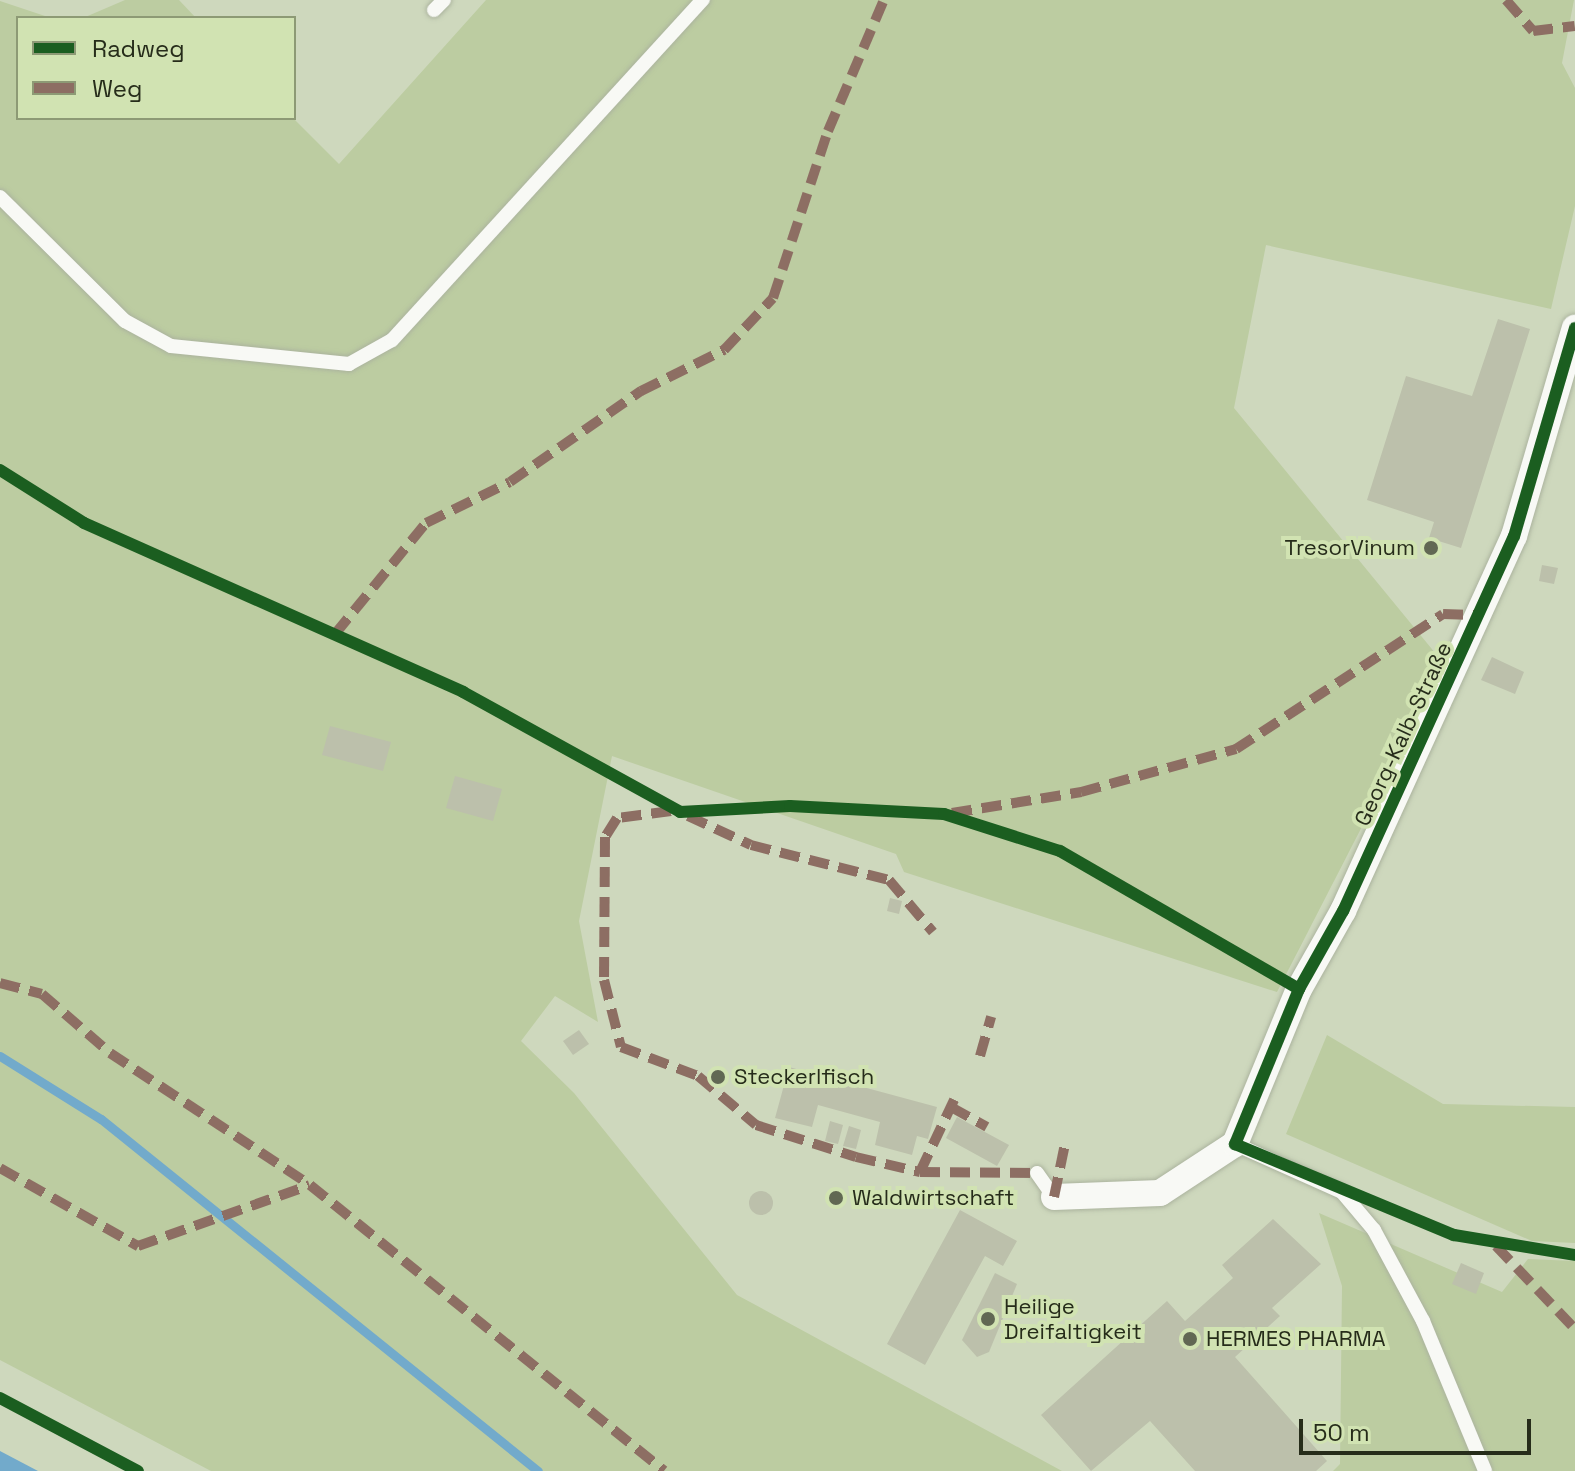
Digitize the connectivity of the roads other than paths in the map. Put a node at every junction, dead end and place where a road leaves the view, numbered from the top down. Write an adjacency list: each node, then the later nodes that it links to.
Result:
1 (703, 0): 2 (lane)
2 (0, 197)
3 (1575, 328): 4 (street, Georg-Kalb-Straße)
4 (1235, 1144): 6 (street); 7 (lane)
5 (1037, 1173): 6 (lane)
6 (1054, 1197)
7 (1485, 1471)

